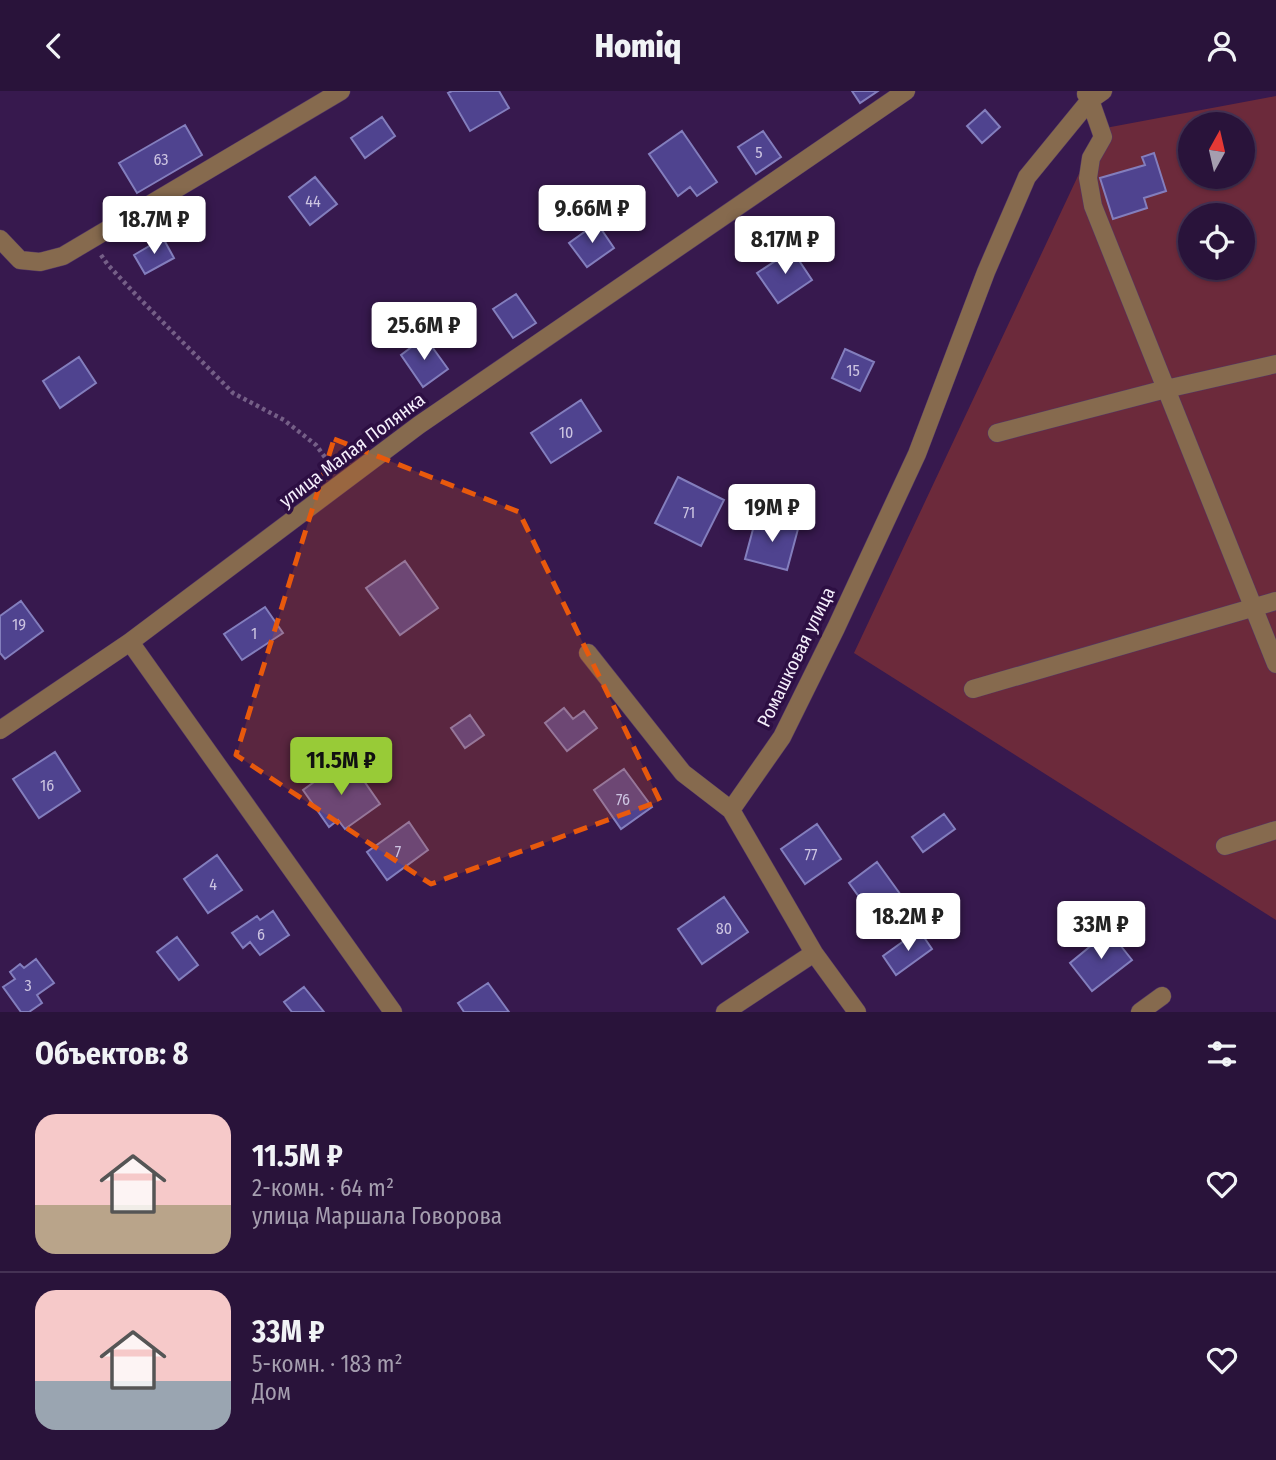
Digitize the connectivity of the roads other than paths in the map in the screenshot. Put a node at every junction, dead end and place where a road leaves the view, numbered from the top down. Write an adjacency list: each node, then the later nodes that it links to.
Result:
1 (341, 91): 4 (street)
2 (906, 91): 10 (street, улица Малая Полянка)
3 (1092, 94): 6 (street); 15 (street, Ромашковая улица)
4 (0, 239)
5 (1276, 365): 6 (street)
6 (1166, 389): 7 (street); 9 (street)
7 (997, 433)
8 (1276, 601): 9 (street)
9 (1253, 607): 12 (street); 13 (street)
10 (130, 642): 14 (street, улица Малая Полянка); 20 (street)
11 (587, 653): 15 (street)
12 (1276, 664)
13 (972, 689)
14 (0, 730)
15 (731, 810): 18 (street)
16 (1276, 831): 17 (street)
17 (1225, 846)
18 (814, 953): 21 (street); 22 (street)
19 (1162, 996): 23 (street)
20 (393, 1012)
21 (725, 1012)
22 (857, 1012)
23 (1140, 1012)

